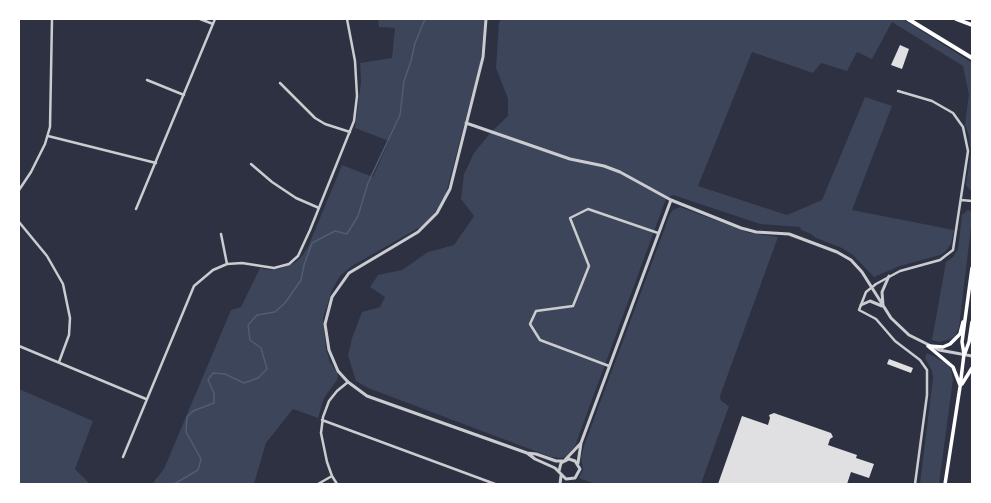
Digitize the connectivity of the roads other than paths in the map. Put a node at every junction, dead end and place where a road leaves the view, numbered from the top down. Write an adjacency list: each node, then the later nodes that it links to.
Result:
1 (52, 19): 17 (street)
2 (200, 19): 8 (street)
3 (216, 19): 8 (street)
4 (347, 19): 16 (street)
5 (486, 19): 15 (street)
6 (908, 19): 10 (highway)
7 (956, 19): 9 (highway)
8 (213, 24): 14 (street)
9 (972, 25)
10 (972, 58)
11 (147, 80): 14 (street)
12 (280, 83): 16 (street)
13 (898, 91): 22 (street)
14 (184, 95): 18 (street)
15 (466, 123): 21 (street); 45 (street)
16 (350, 132): 24 (street)
17 (48, 136): 18 (street); 20 (street)
18 (156, 163): 25 (street)
19 (251, 164): 24 (street)
20 (19, 190)
21 (671, 200): 27 (street); 32 (street)
22 (961, 200): 23 (street); 31 (street)
23 (972, 201)
24 (319, 208): 29 (street)
25 (136, 209)
26 (19, 222): 42 (street)
27 (658, 233): 43 (street); 43 (street)
28 (221, 234): 29 (street)
29 (227, 264): 47 (street)
30 (972, 268): 35 (main road)
31 (889, 276): 32 (street); 34 (street)
32 (871, 287): 33 (street); 34 (street)
33 (861, 305): 34 (street); 63 (street)
34 (883, 307): 39 (street)
35 (966, 315): 39 (main road); 40 (main road)
36 (972, 322): 37 (main road)
37 (971, 335): 40 (main road)
38 (19, 346): 42 (street)
39 (928, 346): 40 (street); 46 (main road)
40 (964, 354): 41 (street); 46 (main road)
41 (972, 356)
42 (59, 362): 47 (street)
43 (609, 366): 49 (street)
44 (972, 368): 46 (main road)
45 (348, 382): 48 (street); 50 (street)
46 (960, 387): 64 (main road)
47 (146, 399): 51 (street)
48 (322, 420): 55 (street); 61 (street)
49 (580, 443): 52 (street); 53 (street)
50 (527, 453): 52 (street); 54 (street)
51 (123, 457)
52 (564, 460): 53 (street); 54 (street)
53 (578, 463): 57 (street)
54 (559, 471): 56 (street)
55 (332, 476): 59 (street); 60 (street)
56 (561, 476): 57 (street); 62 (street)
57 (572, 480): 58 (street)
58 (568, 483)
59 (318, 484)
60 (337, 484)
61 (495, 484)
62 (560, 484)
63 (915, 484)
64 (945, 484)

